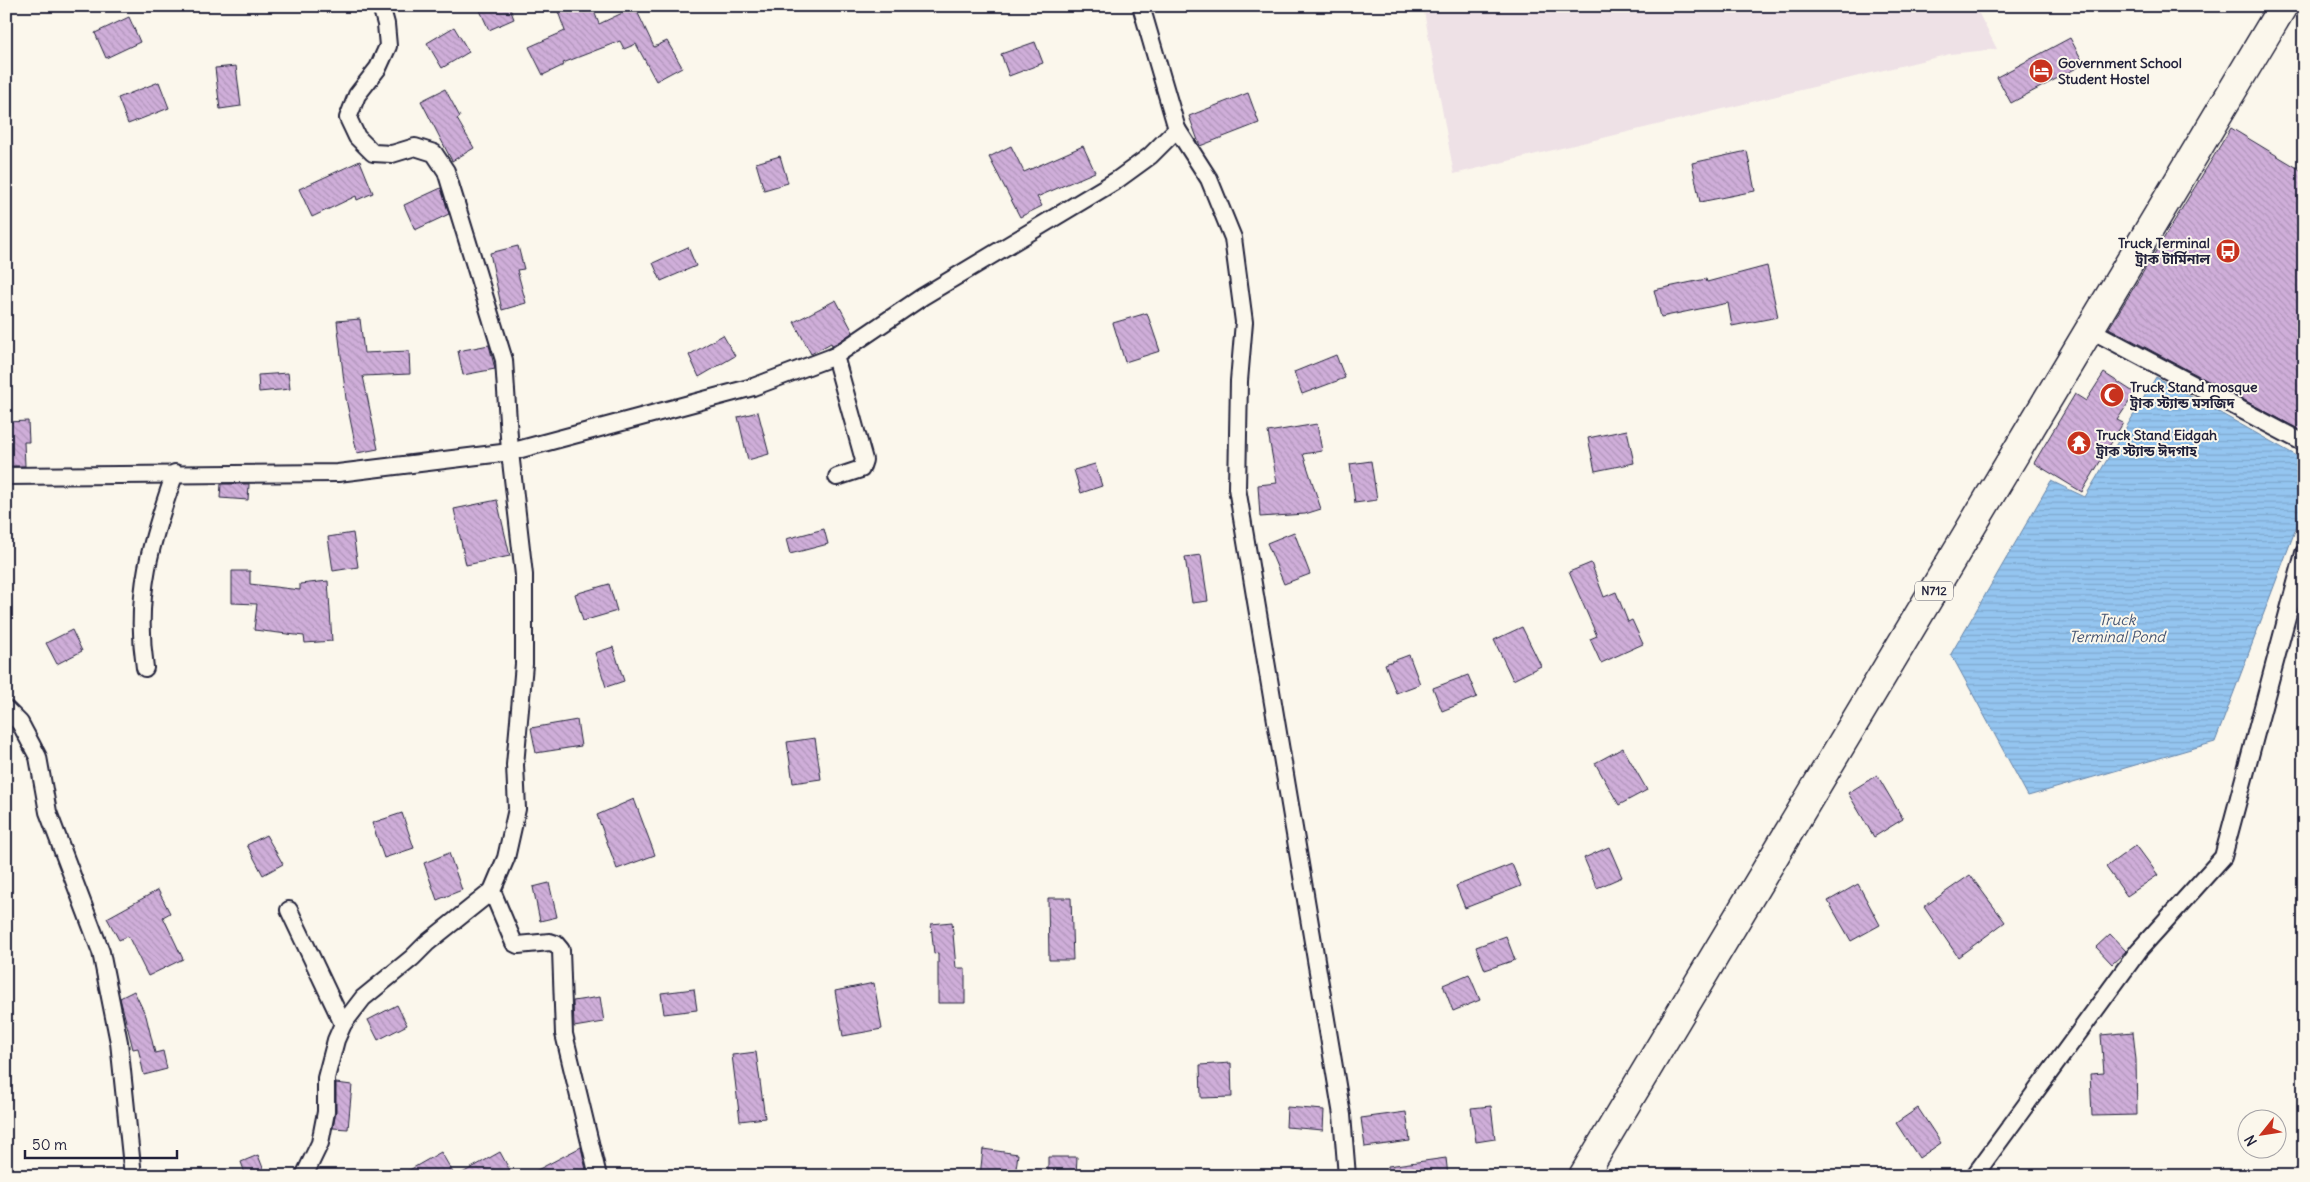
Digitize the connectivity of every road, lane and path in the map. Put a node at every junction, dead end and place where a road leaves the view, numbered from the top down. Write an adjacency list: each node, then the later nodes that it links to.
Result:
1 (381, 6): 8 (street)
2 (1141, 6): 4 (street)
3 (2283, 6): 5 (highway, N712)
4 (1177, 129): 6 (street); 21 (street)
5 (2091, 330): 7 (street); 22 (highway, N712)
6 (835, 356): 8 (street); 11 (street)
7 (2304, 443)
8 (510, 452): 9 (street); 15 (street)
9 (175, 473): 10 (street); 13 (street)
10 (6, 476)
11 (837, 477)
12 (2304, 554): 23 (street)
13 (145, 668)
14 (6, 709): 18 (street)
15 (492, 891): 17 (street); 20 (street)
16 (289, 910): 17 (street)
17 (343, 1024): 19 (street)
18 (133, 1176)
19 (304, 1176)
20 (598, 1176)
21 (1347, 1176)
22 (1583, 1176)
23 (1974, 1176)

